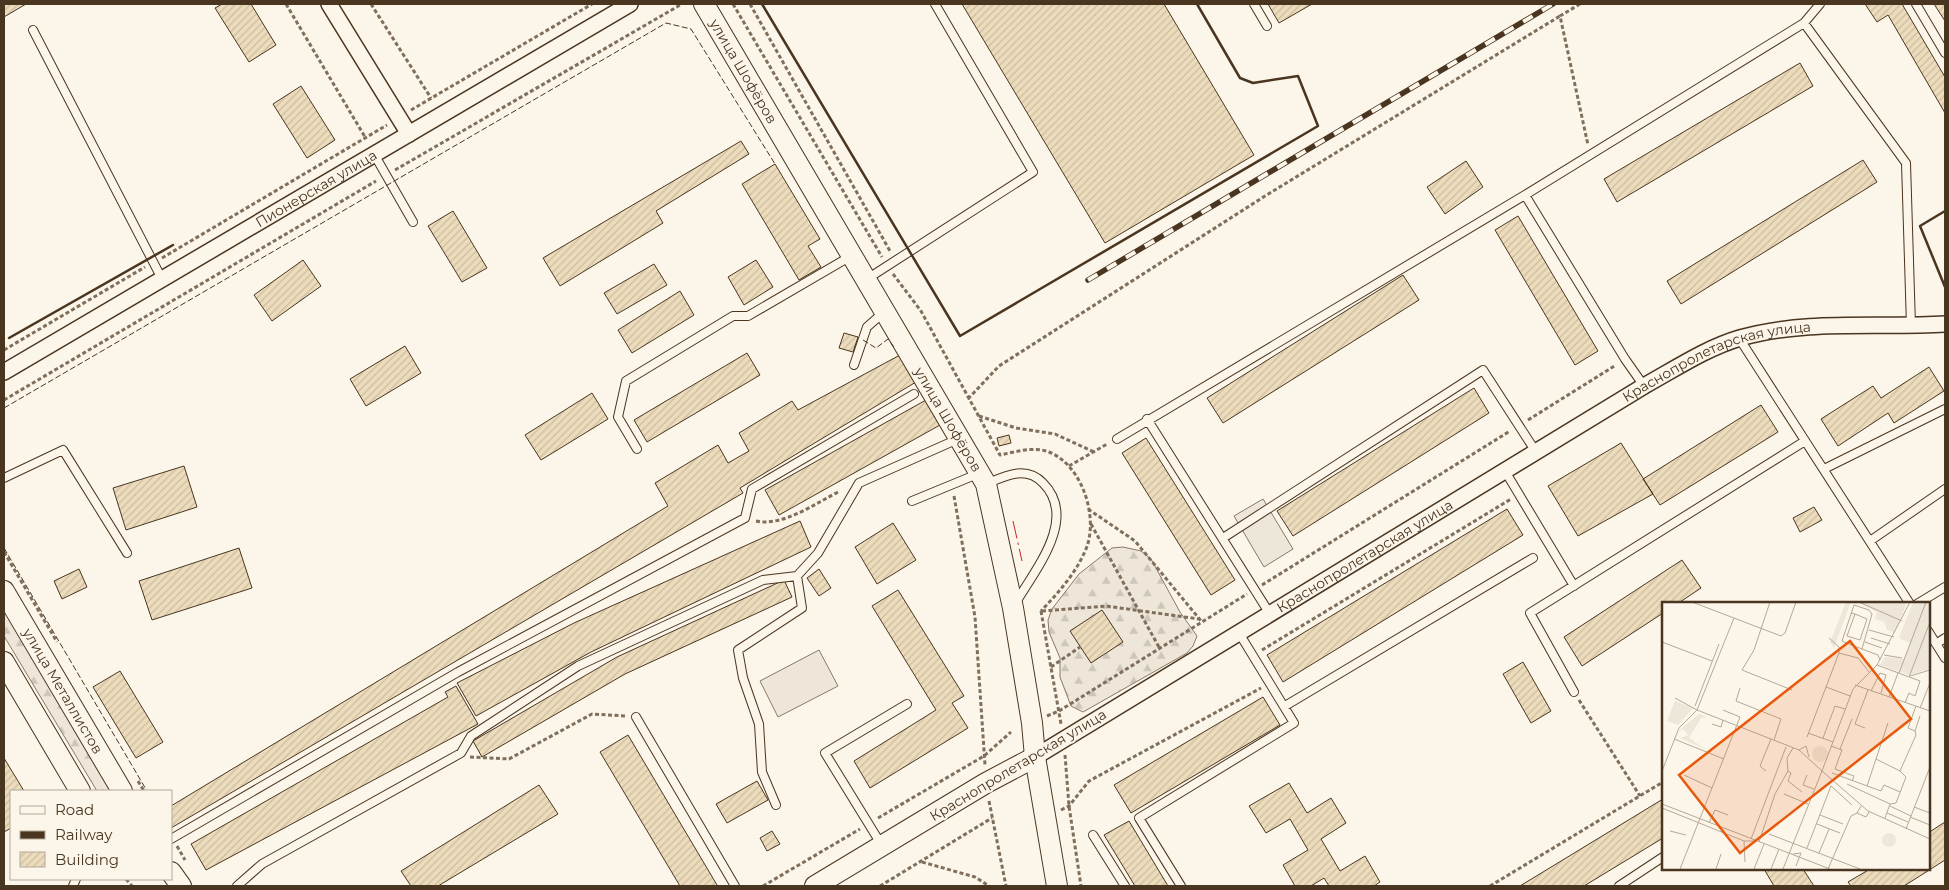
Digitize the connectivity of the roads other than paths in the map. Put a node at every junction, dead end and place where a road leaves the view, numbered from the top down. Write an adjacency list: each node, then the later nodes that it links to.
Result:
1 (329, 4): 12 (street)
2 (630, 4): 12 (street, Пионерская улица)
3 (704, 4): 16 (street, улица Шофёров)
4 (934, 4): 18 (lane)
5 (1254, 4): 9 (lane)
6 (1820, 4): 8 (lane)
7 (1916, 4): 11 (lane)
8 (1804, 23): 14 (lane); 21 (lane)
9 (1267, 26)
10 (33, 30): 17 (lane)
11 (1945, 53)
12 (408, 134): 13 (street, Пионерская улица)
13 (374, 154): 15 (lane); 17 (street, Пионерская улица)
14 (1525, 195): 25 (lane); 28 (lane)
15 (413, 222)
16 (851, 256): 18 (street, улица Шофёров); 32 (lane)
17 (162, 279): 24 (street, Пионерская улица)
18 (865, 280): 19 (street, улица Шофёров)
19 (884, 311): 23 (lane); 29 (street, улица Шофёров)
20 (1945, 324): 21 (street, Краснопролетарская улица)
21 (1912, 326): 22 (street, Краснопролетарская улица)
22 (1739, 338): 25 (street, Краснопролетарская улица); 31 (lane)
23 (854, 365)
24 (4, 372)
25 (1644, 386): 33 (street, Краснопролетарская улица)
26 (914, 394): 67 (lane)
27 (1945, 409): 34 (lane)
28 (1147, 419): 30 (lane); 40 (lane)
29 (960, 438): 37 (street, улица Шофёров); 44 (lane)
30 (1117, 439)
31 (1805, 441): 34 (lane); 45 (lane)
32 (637, 449)
33 (1536, 452): 35 (street, Краснопролетарская улица); 40 (lane)
34 (1824, 469): 41 (lane)
35 (1505, 471): 45 (lane); 51 (street, Краснопролетарская улица)
36 (4, 478): 42 (lane)
37 (983, 478): 39 (lane); 50 (street, улица Шофёров); 50 (lane)
38 (1945, 489): 41 (lane)
39 (912, 501)
40 (1223, 538): 51 (lane)
41 (1870, 542): 48 (lane)
42 (127, 552)
43 (1533, 558): 60 (lane)
44 (797, 576): 65 (lane); 72 (lane)
45 (1574, 586): 58 (lane)
46 (1945, 587): 49 (lane)
47 (4, 591): 64 (street, улица Металлистов)
48 (1909, 602)
49 (1920, 602)
50 (1013, 608): 62 (street, улица Шофёров)
51 (1270, 614): 52 (street, Краснопролетарская улица)
52 (1239, 633): 60 (lane); 62 (street, Краснопролетарская улица)
53 (1929, 633): 55 (lane)
54 (1945, 638): 55 (lane)
55 (1936, 644): 56 (lane)
56 (1945, 658)
57 (4, 662): 63 (street)
58 (1574, 692)
59 (907, 704): 68 (lane)
60 (1284, 706): 77 (lane)
61 (636, 717): 73 (lane)
62 (1035, 757): 68 (street, Краснопролетарская улица); 75 (street, улица Шофёров)
63 (79, 790)
64 (121, 790)
65 (776, 804)
66 (1093, 835): 76 (lane)
67 (172, 838)
68 (882, 846): 74 (street, Краснопролетарская улица)
69 (1662, 858): 78 (lane)
70 (172, 873): 71 (street)
71 (181, 886)
72 (236, 886)
73 (735, 886)
74 (815, 886)
75 (1057, 886)
76 (1125, 886)
77 (1181, 886)
78 (1619, 886)

